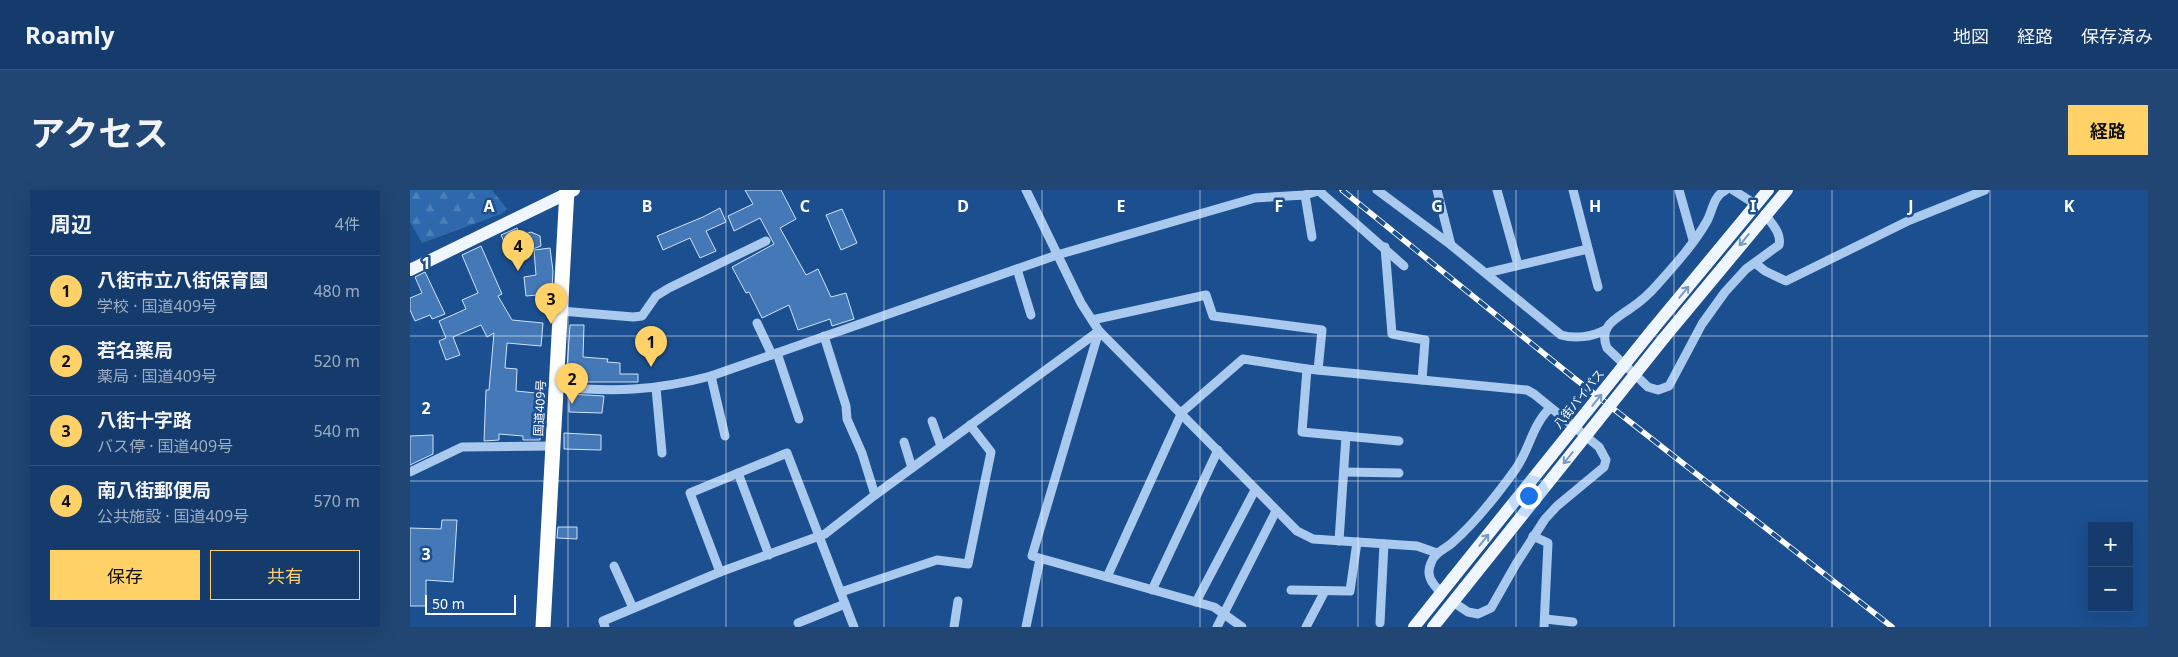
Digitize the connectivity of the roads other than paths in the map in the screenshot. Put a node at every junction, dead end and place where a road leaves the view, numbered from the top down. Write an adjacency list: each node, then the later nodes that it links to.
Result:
1 (1026, 190): 23 (street)
2 (1378, 190): 20 (street)
3 (1437, 190): 20 (street)
4 (1497, 190): 25 (street)
5 (1572, 190): 22 (street)
6 (1678, 190): 18 (street)
7 (1726, 190): 18 (street)
8 (1735, 190): 15 (street)
9 (1768, 190): 15 (main road, 八街バイパス)
10 (1787, 190): 16 (main road)
11 (1985, 190): 24 (street)
12 (569, 191): 28 (main road); 31 (highway, 国道409号)
13 (1320, 191): 14 (street); 21 (street)
14 (1305, 196): 17 (street); 23 (street)
15 (1755, 204): 81 (main road, 八街バイパス, one-way to 15, bridge)
16 (1765, 214): 24 (street); 84 (main road, one-way to 84, bridge)
17 (1312, 237)
18 (1693, 240): 35 (street)
19 (766, 241): 31 (street)
20 (1452, 245): 29 (street)
21 (1385, 247): 26 (street); 42 (street)
22 (1588, 249): 25 (street); 30 (street)
23 (1057, 255): 27 (street); 33 (street)
24 (1754, 263): 35 (street)
25 (1518, 265): 29 (street)
26 (1404, 266)
27 (1017, 269): 32 (street); 37 (street)
28 (410, 270)
29 (1486, 273): 35 (street)
30 (1598, 287)
31 (561, 311): 43 (highway, 国道409号)
32 (1031, 315)
33 (1092, 320): 36 (street); 40 (street)
34 (757, 323): 38 (street)
35 (1605, 330)
36 (1100, 331): 46 (street); 49 (street); 73 (street)
37 (824, 336): 38 (street); 64 (street)
38 (774, 354): 41 (street); 47 (street)
39 (1307, 369): 40 (street); 46 (street); 51 (street)
40 (1318, 370): 42 (street)
41 (711, 376): 44 (street); 50 (street)
42 (1422, 380): 45 (street)
43 (556, 387): 44 (street); 54 (highway, 国道409号)
44 (656, 388): 57 (street)
45 (1550, 408): 67 (street); 71 (street)
46 (1182, 412): 56 (street); 76 (street)
47 (799, 419)
48 (932, 421): 55 (street)
49 (970, 425): 55 (street); 80 (street)
50 (725, 436)
51 (1346, 436): 52 (street); 60 (street)
52 (1399, 441)
53 (904, 442): 58 (street)
54 (554, 446): 59 (street); 92 (highway, 国道409号)
55 (941, 446): 58 (street)
56 (1218, 450): 63 (street); 77 (street)
57 (662, 453)
58 (912, 468): 64 (street)
59 (410, 472)
60 (1344, 472): 61 (street); 68 (street)
61 (1399, 473)
62 (738, 474): 66 (street); 72 (street); 75 (street)
63 (1256, 490): 65 (street); 83 (street)
64 (875, 495): 66 (street)
65 (1276, 511): 68 (street); 87 (street)
66 (818, 536): 72 (street); 80 (street)
67 (1533, 536): 84 (street); 91 (street)
68 (1339, 541): 69 (street)
69 (1357, 542): 70 (street); 79 (street)
70 (1384, 544): 71 (street); 90 (street)
71 (1437, 553): 81 (street)
72 (769, 555): 75 (street)
73 (1040, 559): 76 (street); 96 (street)
74 (614, 566): 86 (street)
75 (720, 572): 86 (street)
76 (1107, 577): 77 (street)
77 (1152, 590): 83 (street)
78 (1291, 590): 79 (street)
79 (1325, 590): 99 (street)
80 (841, 592): 85 (street)
81 (1441, 593): 100 (main road, 八街バイパス)
82 (958, 601): 95 (street)
83 (1196, 602): 87 (street)
84 (1453, 602): 101 (main road)
85 (845, 604): 89 (street); 94 (street)
86 (633, 608): 93 (street)
87 (1224, 614): 97 (street); 98 (street)
88 (1573, 622): 91 (street)
89 (798, 623)
90 (1380, 623)
91 (1545, 623)
92 (543, 627)
93 (605, 627)
94 (854, 627)
95 (954, 627)
96 (1026, 627)
97 (1217, 627)
98 (1242, 627)
99 (1306, 627)
100 (1414, 627)
101 (1434, 627)

